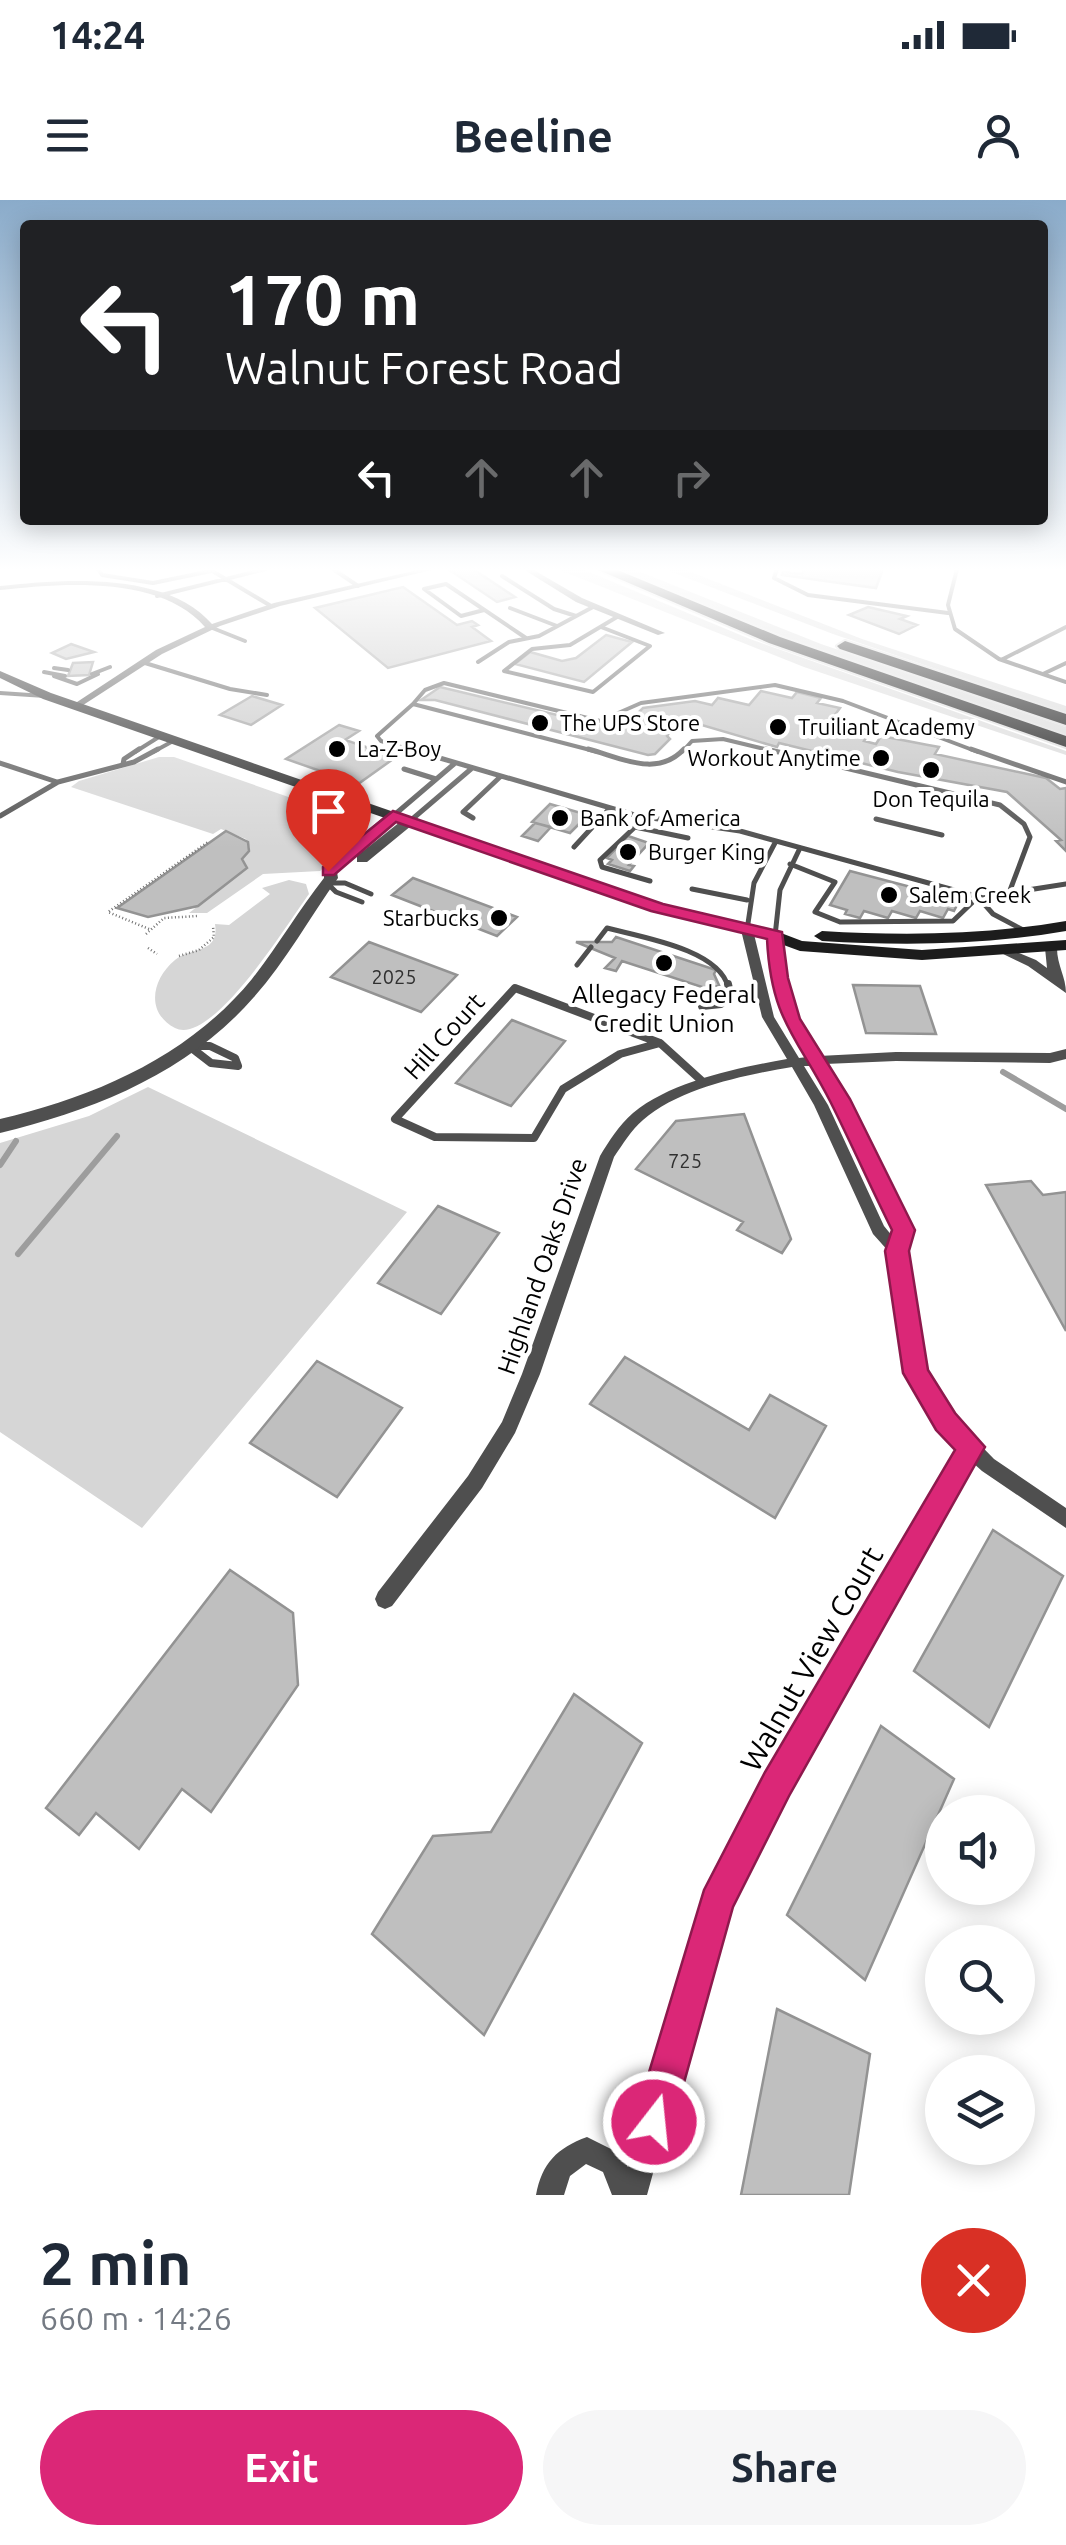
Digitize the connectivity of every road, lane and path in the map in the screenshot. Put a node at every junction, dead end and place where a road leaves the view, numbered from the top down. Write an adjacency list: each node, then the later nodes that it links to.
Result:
1 (145, 662): 16 (lane); 19 (street)
2 (515, 662): 3 (lane)
3 (631, 662)
4 (839, 662): 22 (highway)
5 (894, 662): 20 (highway)
6 (1011, 662): 12 (lane)
7 (1066, 662): 12 (lane)
8 (107, 666): 13 (lane)
9 (54, 668): 13 (lane)
10 (44, 672): 13 (lane)
11 (0, 674): 17 (main road)
12 (1043, 674): 14 (lane)
13 (54, 676)
14 (1066, 682)
15 (0, 693): 17 (lane)
16 (266, 695)
17 (47, 696): 19 (main road)
18 (412, 704): 25 (lane); 31 (lane); 49 (lane)
19 (77, 706): 21 (main road)
20 (1066, 720)
21 (168, 738): 24 (lane); 24 (lane); 34 (main road)
22 (1066, 742)
23 (0, 762): 30 (lane)
24 (123, 764): 30 (lane)
25 (454, 764): 26 (lane); 29 (lane)
26 (471, 768): 28 (lane); 37 (lane)
27 (404, 769): 29 (lane)
28 (500, 777): 32 (lane); 35 (lane)
29 (436, 779): 34 (lane)
30 (58, 782): 33 (lane)
31 (1066, 782)
32 (610, 808): 41 (lane); 42 (lane)
33 (0, 816)
34 (393, 816): 37 (main road); 45 (street)
35 (473, 818)
36 (876, 818): 38 (lane)
37 (410, 822): 45 (street); 58 (main road)
38 (942, 836)
39 (688, 838): 46 (lane)
40 (208, 842): 54 (path)
41 (776, 842): 43 (lane); 52 (lane)
42 (574, 847)
43 (800, 848): 44 (lane); 51 (lane)
44 (790, 864): 51 (lane); 60 (lane)
45 (329, 880): 50 (lane); 53 (lane); 70 (street)
46 (650, 881)
47 (1066, 884): 49 (lane)
48 (692, 889): 52 (lane)
49 (1009, 893): 51 (lane)
50 (371, 894)
51 (978, 897): 56 (lane)
52 (746, 900): 58 (lane)
53 (362, 902)
54 (198, 916)
55 (213, 926): 65 (path)
56 (991, 926): 59 (main road); 59 (lane); 60 (main road)
57 (1066, 926): 59 (main road)
58 (748, 930): 60 (main road); 73 (street)
59 (1030, 933)
60 (776, 936): 63 (main road); 72 (street)
61 (1059, 946): 63 (main road); 67 (street)
62 (148, 948): 64 (path)
63 (1005, 952): 67 (street)
64 (157, 954)
65 (179, 956)
66 (578, 965): 68 (lane)
67 (1064, 987)
68 (702, 1006)
69 (660, 1043): 69 (lane, Hill Court); 74 (lane, Hill Court)
70 (189, 1046): 70 (lane); 75 (street)
71 (1066, 1054): 72 (street, Highland Oaks Drive)
72 (812, 1059): 73 (street, Highland Oaks Drive); 76 (street)
73 (793, 1060): 74 (street, Highland Oaks Drive); 76 (street)
74 (703, 1082): 79 (street, Highland Oaks Drive)
75 (0, 1126)
76 (897, 1251): 77 (street)
77 (971, 1447): 78 (street); 81 (street, Walnut View Court)
78 (1066, 1519)
79 (385, 1599)
80 (550, 2195): 81 (street, Walnut View Court)
81 (629, 2195)

